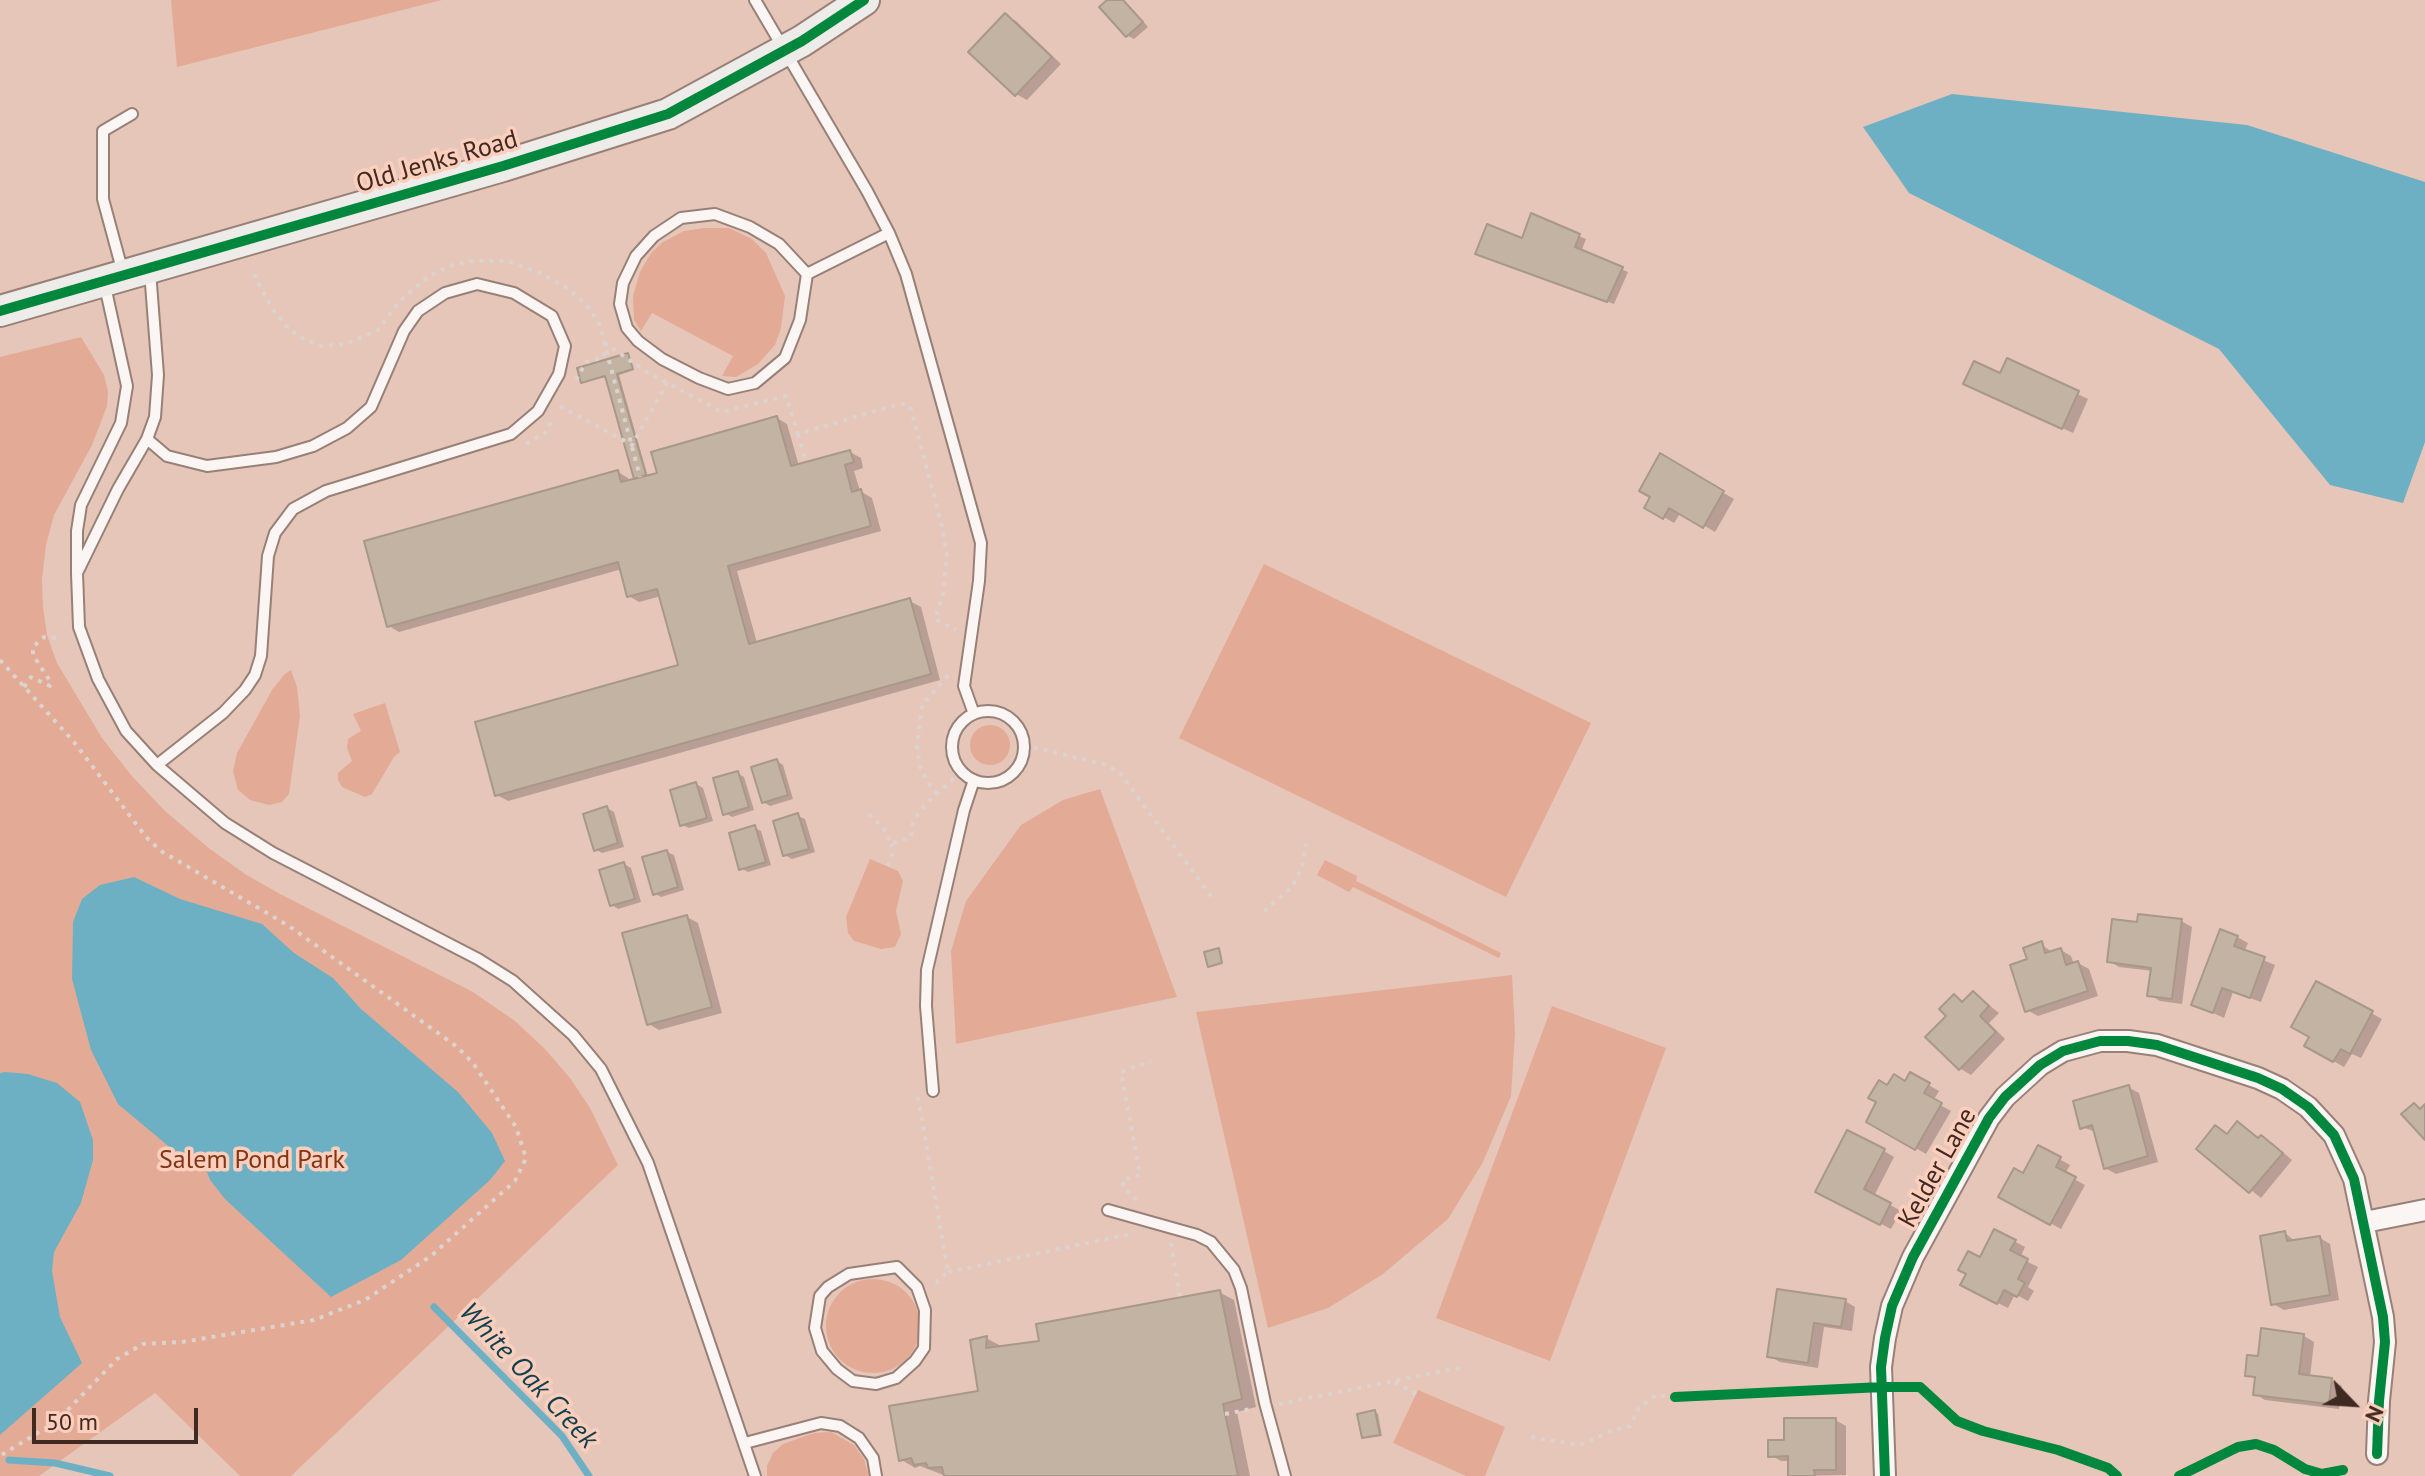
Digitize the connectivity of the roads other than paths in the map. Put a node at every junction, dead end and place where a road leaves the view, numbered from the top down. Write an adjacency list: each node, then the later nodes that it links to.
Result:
1 (755, 0): 3 (lane)
2 (864, 0): 3 (street, Old Jenks Road)
3 (784, 51): 5 (lane); 6 (street, Old Jenks Road)
4 (132, 114): 6 (lane)
5 (889, 233): 7 (lane); 11 (lane)
6 (126, 274): 8 (street, Old Jenks Road); 9 (lane); 10 (lane)
7 (807, 274): 7 (lane)
8 (0, 311)
9 (147, 439): 10 (lane); 12 (lane)
10 (77, 573): 12 (lane)
11 (974, 714): 13 (lane); 13 (lane)
12 (157, 765): 19 (lane)
13 (974, 780): 14 (lane)
14 (933, 1091)
15 (1108, 1210): 23 (lane)
16 (2425, 1210): 17 (street)
17 (2365, 1222): 20 (street, Kelder Lane); 24 (street, Kelder Lane)
18 (897, 1267): 18 (lane)
19 (745, 1443): 21 (lane); 22 (lane)
20 (2377, 1454)
21 (755, 1476)
22 (876, 1476)
23 (1285, 1476)
24 (1885, 1476)

